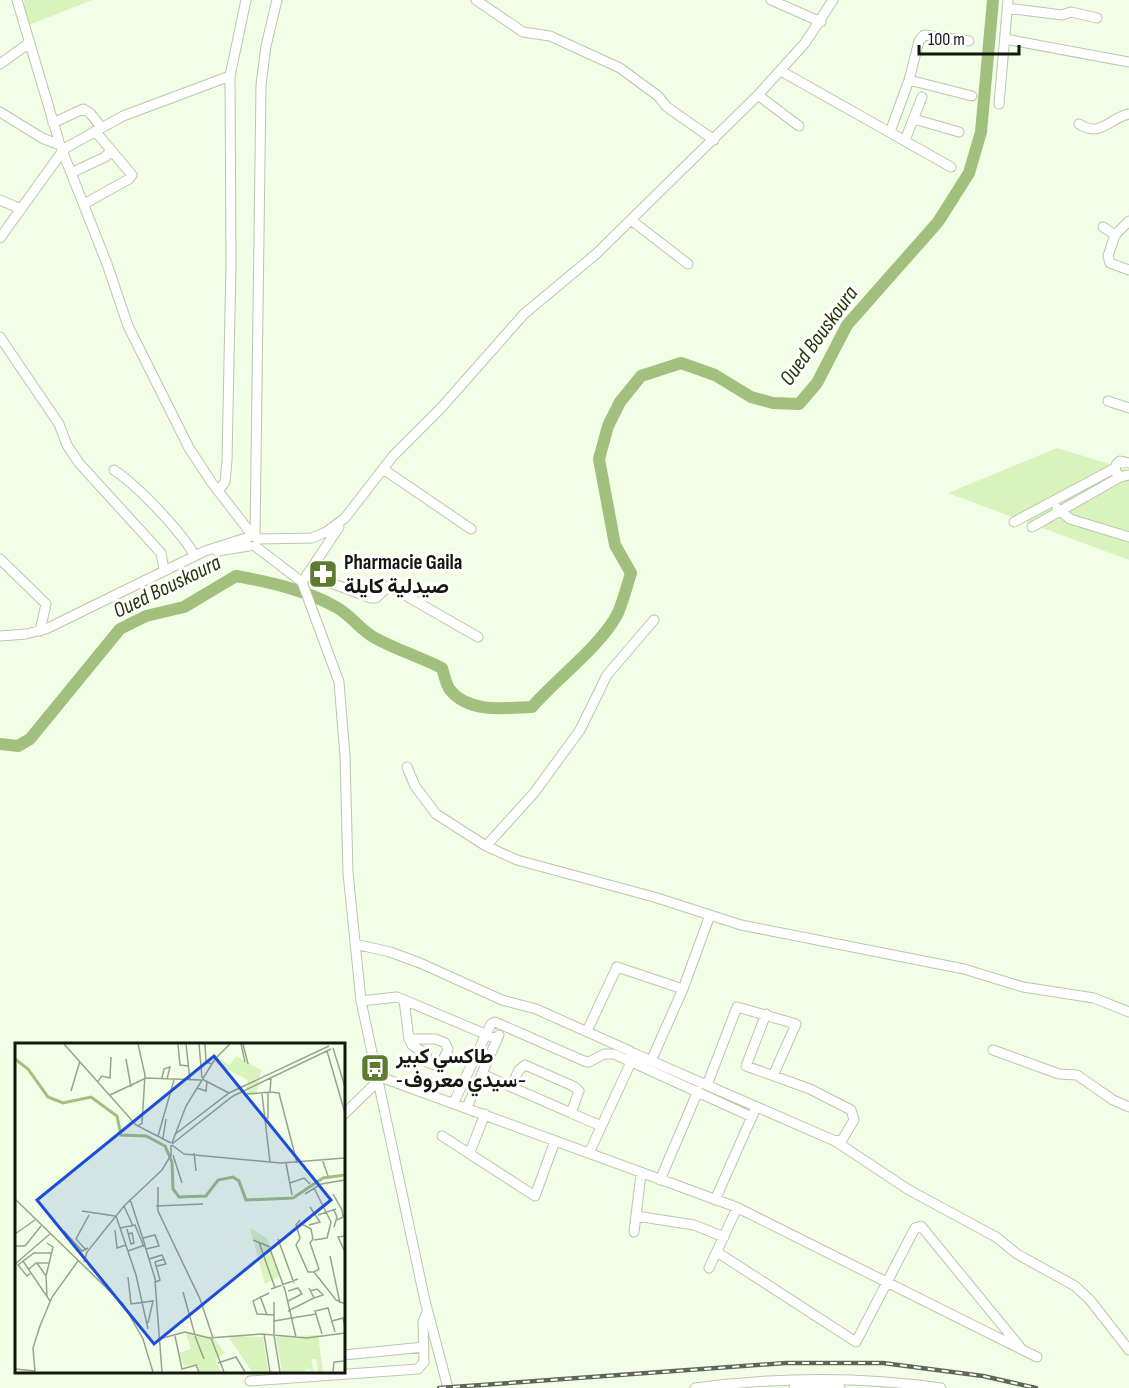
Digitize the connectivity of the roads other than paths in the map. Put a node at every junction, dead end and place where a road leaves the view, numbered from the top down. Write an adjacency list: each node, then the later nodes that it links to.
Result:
1 (17, 0): 13 (street)
2 (246, 0): 17 (street)
3 (277, 0): 66 (street)
4 (476, 0): 7 (street)
5 (771, 0): 10 (street)
6 (833, 0): 10 (street)
7 (489, 4): 32 (street)
8 (1007, 4): 9 (street); 11 (street)
9 (1097, 18)
10 (821, 22): 16 (street)
11 (1005, 39): 14 (street); 22 (street)
12 (969, 41): 18 (street)
13 (29, 43): 15 (street); 26 (street)
14 (1129, 62)
15 (0, 64)
16 (781, 71): 19 (street); 30 (street)
17 (231, 76): 29 (street); 56 (street)
18 (909, 80): 20 (street); 30 (street)
19 (758, 95): 28 (street); 32 (street)
20 (972, 96)
21 (922, 97): 25 (street)
22 (999, 104)
23 (0, 112): 34 (street)
24 (1129, 114): 27 (street)
25 (914, 118): 31 (street); 33 (street)
26 (53, 123): 29 (street); 34 (street)
27 (1079, 124)
28 (799, 126)
29 (98, 129): 34 (street); 35 (street)
30 (890, 132): 33 (street)
31 (959, 132)
32 (714, 140): 41 (street)
33 (905, 140): 36 (street)
34 (61, 149): 37 (street); 40 (street)
35 (111, 151): 37 (street); 39 (street)
36 (951, 166)
37 (71, 173): 39 (street)
38 (0, 200): 40 (street)
39 (84, 204): 56 (street)
40 (21, 209): 45 (street)
41 (631, 220): 46 (street); 53 (street)
42 (1129, 221): 44 (street)
43 (1103, 227): 44 (street)
44 (1115, 235): 47 (street)
45 (0, 238)
46 (688, 264)
47 (1129, 270)
48 (0, 337): 69 (street)
49 (1108, 401): 50 (street)
50 (1129, 408)
51 (1129, 463): 52 (street)
52 (1115, 468): 55 (street); 57 (street)
53 (383, 469): 60 (street); 64 (street)
54 (114, 470): 67 (street)
55 (1126, 477): 59 (street)
56 (218, 491): 66 (street)
57 (1051, 502): 58 (street); 59 (street)
58 (1039, 508): 61 (street); 62 (street)
59 (1060, 511): 61 (street); 65 (street)
60 (345, 519): 66 (street); 70 (street)
61 (1045, 520): 63 (street)
62 (1014, 522)
63 (1032, 527)
64 (471, 529)
65 (1129, 537)
66 (253, 540): 67 (street); 70 (street)
67 (195, 556): 69 (street)
68 (0, 559): 72 (street)
69 (164, 570): 72 (street)
70 (305, 578): 74 (street); 78 (street)
71 (654, 620): 76 (street)
72 (40, 631): 73 (street)
73 (0, 636)
74 (478, 637)
75 (407, 767): 76 (street)
76 (486, 846): 77 (street)
77 (710, 915): 79 (street); 82 (street)
78 (355, 944): 81 (street); 85 (street)
79 (683, 989): 85 (street); 91 (street)
80 (404, 1000): 81 (street); 86 (street); 88 (street)
81 (362, 1001): 94 (street)
82 (1129, 1012)
83 (766, 1014): 93 (street); 93 (street); 95 (street)
84 (503, 1025): 86 (street); 87 (street); 90 (street)
85 (587, 1031): 90 (street)
86 (486, 1034): 87 (street); 98 (street)
87 (497, 1039): 92 (street)
88 (410, 1040)
89 (993, 1050): 101 (street)
90 (632, 1057): 91 (street); 106 (street)
91 (654, 1065): 95 (street); 97 (street)
92 (482, 1074): 96 (street); 100 (street)
93 (773, 1076): 109 (street)
94 (376, 1079): 98 (street); 102 (street); 122 (street)
95 (707, 1084): 99 (street)
96 (511, 1087): 103 (street); 103 (street)
97 (698, 1091): 105 (street); 113 (street)
98 (454, 1102): 100 (street)
99 (757, 1106): 105 (street); 109 (street)
100 (467, 1107): 104 (street)
101 (1129, 1107)
102 (345, 1113)
103 (571, 1113): 106 (street)
104 (485, 1114): 108 (street); 110 (street)
105 (752, 1117): 114 (street)
106 (601, 1126): 111 (street)
107 (442, 1136): 110 (street)
108 (555, 1141): 110 (street); 111 (street)
109 (835, 1141): 123 (street)
110 (470, 1152)
111 (589, 1153): 112 (street)
112 (641, 1174): 113 (street); 116 (street)
113 (660, 1180): 114 (street)
114 (715, 1200): 115 (street)
115 (737, 1208): 118 (street); 121 (street)
116 (636, 1216): 117 (street); 118 (street)
117 (634, 1232)
118 (724, 1237): 119 (street)
119 (717, 1252): 120 (street); 121 (street)
120 (709, 1268)
121 (886, 1282): 125 (street); 125 (street)
122 (428, 1312): 124 (street); 129 (street)
123 (1128, 1346)
124 (424, 1347): 126 (street); 128 (street)
125 (1021, 1349): 127 (street)
126 (345, 1355)
127 (1037, 1357)
128 (250, 1382)
129 (448, 1388)
130 (695, 1388): 133 (street)
131 (794, 1388): 132 (street)
132 (840, 1388)
133 (941, 1388)

